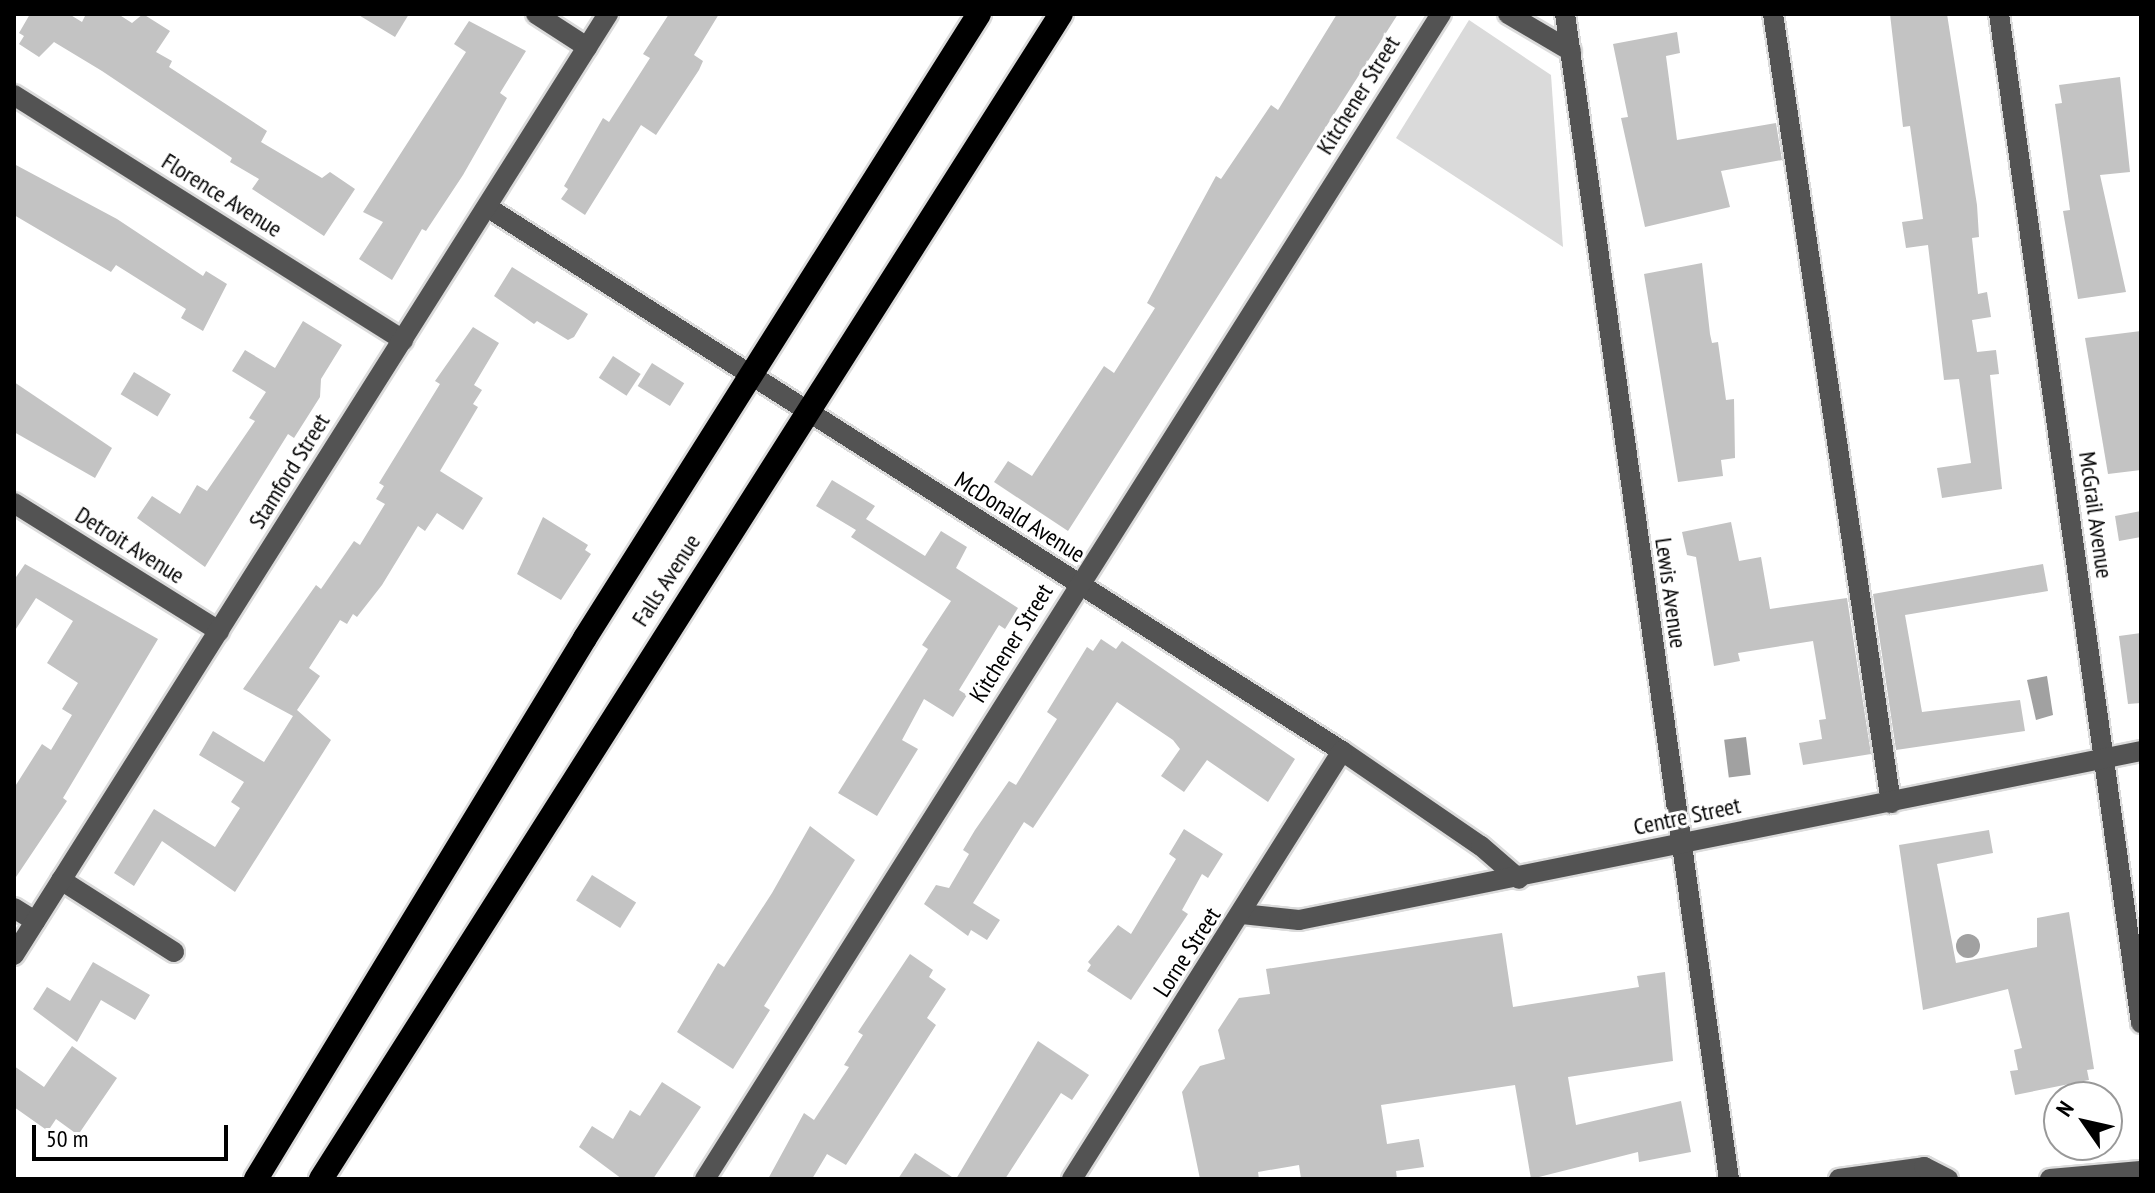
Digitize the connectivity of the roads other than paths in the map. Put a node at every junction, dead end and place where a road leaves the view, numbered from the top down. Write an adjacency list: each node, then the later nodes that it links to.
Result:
1 (536, 14): 10 (street)
2 (608, 14): 10 (street, Stamford Street)
3 (979, 14): 15 (highway, Falls Avenue)
4 (1061, 14): 16 (highway, Falls Avenue)
5 (1441, 14): 18 (street, Kitchener Street)
6 (1508, 14): 11 (street)
7 (1565, 14): 11 (street, Lewis Avenue)
8 (1773, 14): 23 (street)
9 (1999, 14): 22 (street, McGrail Avenue)
10 (587, 47): 13 (street, Stamford Street)
11 (1571, 51): 24 (street, Lewis Avenue)
12 (14, 95): 14 (street, Florence Avenue)
13 (487, 207): 14 (street, Stamford Street); 15 (street, McDonald Avenue)
14 (403, 340): 19 (street, Stamford Street)
15 (749, 377): 16 (street, McDonald Avenue); 32 (highway, Falls Avenue)
16 (806, 413): 18 (street, McDonald Avenue); 37 (highway, Falls Avenue)
17 (14, 503): 19 (street, Detroit Avenue)
18 (1078, 585): 20 (street, McDonald Avenue); 38 (street, Kitchener Street)
19 (219, 631): 26 (street, Stamford Street)
20 (1342, 751): 25 (street, McDonald Avenue); 28 (street, Lorne Street)
21 (2141, 751): 22 (street, Centre Street)
22 (2102, 759): 23 (street, Centre Street); 33 (street, McGrail Avenue)
23 (1891, 803): 24 (street, Centre Street)
24 (1680, 844): 25 (street, Centre Street); 40 (street, Lewis Avenue)
25 (1519, 879): 28 (street, Centre Street)
26 (61, 880): 29 (street, Stamford Street); 30 (street)
27 (14, 908): 29 (street)
28 (1242, 914): 39 (street, Lorne Street)
29 (35, 921): 31 (street, Stamford Street)
30 (174, 952)
31 (14, 955)
32 (374, 988): 35 (highway, Falls Avenue); 36 (highway)
33 (2141, 1023)
34 (2141, 1171): 43 (street)
35 (256, 1179)
36 (275, 1179)
37 (321, 1179)
38 (705, 1179)
39 (1072, 1179)
40 (1729, 1179)
41 (1839, 1179): 42 (street)
42 (1948, 1179)
43 (2050, 1179)

